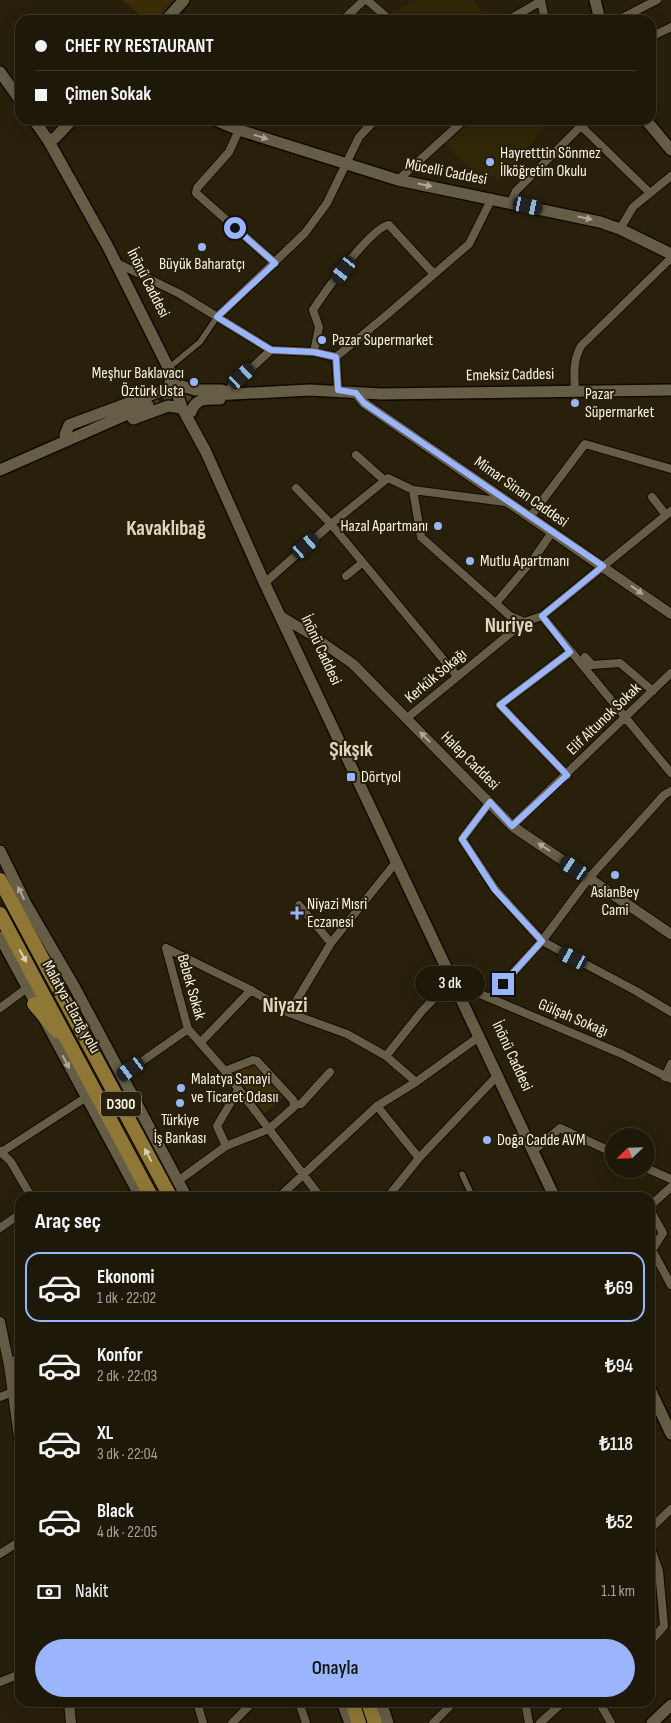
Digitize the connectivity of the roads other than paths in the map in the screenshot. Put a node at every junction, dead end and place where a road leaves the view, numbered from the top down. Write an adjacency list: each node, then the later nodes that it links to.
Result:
1 (184, 0): 6 (main road)
2 (366, 0): 7 (street); 8 (street)
3 (595, 0): 11 (main road)
4 (657, 0): 12 (street)
5 (541, 1): 9 (street); 10 (street)
6 (170, 15)
7 (349, 15)
8 (384, 15)
9 (517, 15)
10 (544, 15)
11 (599, 15)
12 (628, 15)
13 (671, 27): 14 (street)
14 (656, 34)
15 (0, 62): 17 (main road)
16 (0, 72): 18 (main road)
17 (15, 83)
18 (15, 93)
19 (38, 125): 29 (main road)
20 (44, 125): 29 (main road, İnönü Caddesi)
21 (66, 125): 29 (main road)
22 (228, 125): 28 (main road, Mücelli Caddesi)
23 (370, 125): 31 (street)
24 (458, 125): 33 (street)
25 (582, 125): 36 (street)
26 (586, 125): 34 (street)
27 (650, 125): 30 (main road)
28 (239, 130): 31 (main road, Mücelli Caddesi, one-way to 31); 40 (street)
29 (51, 139): 41 (main road, İnönü Caddesi); 48 (main road)
30 (671, 150)
31 (345, 164): 33 (main road, Mücelli Caddesi); 40 (street)
32 (671, 176): 34 (street)
33 (398, 180): 35 (main road, Mücelli Caddesi, one-way to 35)
34 (650, 193): 37 (street)
35 (492, 198): 36 (main road, Mücelli Caddesi); 42 (street)
36 (511, 202): 37 (main road, Mücelli Caddesi, one-way to 37)
37 (620, 229): 38 (main road, Mücelli Caddesi)
38 (671, 254)
39 (671, 258): 51 (street)
40 (275, 263): 43 (street)
41 (122, 265): 43 (street); 47 (main road, İnönü Caddesi)
42 (434, 274): 45 (street); 46 (street)
43 (217, 317): 44 (street); 47 (street)
44 (271, 350): 45 (street); 50 (street)
45 (314, 352): 46 (street)
46 (336, 357): 54 (street)
47 (171, 366): 49 (main road, İnönü Caddesi)
48 (172, 378): 53 (main road); 57 (main road)
49 (182, 386): 55 (main road, Emeksiz Caddesi); 57 (main road, İnönü Caddesi)
50 (228, 390): 54 (main road, Emeksiz Caddesi); 55 (main road, Emeksiz Caddesi)
51 (575, 390): 52 (main road, Emeksiz Caddesi); 54 (main road, Emeksiz Caddesi)
52 (671, 390)
53 (161, 391): 56 (main road); 58 (main road)
54 (348, 392): 55 (main road, Emeksiz Caddesi); 67 (street, Mimar Sinan Caddesi)
55 (211, 395): 57 (main road)
56 (168, 406): 57 (main road); 58 (main road)
57 (187, 410): 75 (main road, İnönü Caddesi); 79 (main road, İnönü Caddesi)
58 (66, 438): 58 (main road); 60 (main road); 62 (main road)
59 (356, 455): 63 (street)
60 (0, 463)
61 (671, 469): 69 (street)
62 (0, 470)
63 (384, 480): 65 (street); 70 (street)
64 (296, 488): 70 (street)
65 (413, 490): 67 (street); 76 (street)
66 (652, 497): 68 (street)
67 (510, 502): 69 (street, Mimar Sinan Caddesi)
68 (668, 513): 73 (street, Kerkük Sokağı)
69 (530, 516): 71 (street, Mimar Sinan Caddesi)
70 (330, 524): 72 (street); 75 (street)
71 (552, 532): 73 (street, Mimar Sinan Caddesi); 76 (street)
72 (362, 563): 74 (street); 84 (street)
73 (603, 566): 77 (street, Mimar Sinan Caddesi, one-way to 77); 78 (street, Kerkük Sokağı)
74 (346, 576)
75 (268, 580): 79 (main road, İnönü Caddesi)
76 (496, 603): 80 (street)
77 (671, 614)
78 (542, 616): 80 (street, Kerkük Sokağı); 81 (street)
79 (286, 620): 86 (street, Halep Caddesi); 94 (main road, İnönü Caddesi); 103 (main road, İnönü Caddesi)
80 (524, 622): 84 (street, Kerkük Sokağı)
81 (570, 652): 87 (street); 89 (street)
82 (585, 657): 85 (street)
83 (671, 673): 85 (street, Elif Altunok Sokak)
84 (457, 676): 86 (street, Kerkük Sokağı)
85 (653, 691): 87 (street, Elif Altunok Sokak)
86 (406, 718): 91 (street, Halep Caddesi, one-way to 86)
87 (624, 718): 88 (street); 89 (street, Elif Altunok Sokak)
88 (671, 773)
89 (567, 775): 92 (street, Elif Altunok Sokak)
90 (671, 790): 95 (street)
91 (490, 802): 92 (street, Halep Caddesi); 101 (street)
92 (512, 826): 95 (street, Halep Caddesi, one-way to 92)
93 (0, 852): 115 (main road, one-way to 93)
94 (397, 861): 102 (street); 103 (main road, İnönü Caddesi)
95 (589, 878): 99 (street, Halep Caddesi); 101 (street)
96 (0, 880): 106 (highway, D300)
97 (299, 905): 102 (street)
98 (0, 914): 117 (highway, Malatya-Elazığ yolu / D300, one-way to 117)
99 (670, 932)
100 (0, 938): 104 (main road)
101 (542, 941): 107 (street); 110 (street)
102 (331, 943): 111 (street)
103 (457, 982): 107 (street, Gülşah Sokağı); 113 (main road, İnönü Caddesi); 116 (street); 131 (main road, İnönü Caddesi)
104 (26, 988): 108 (main road); 109 (street)
105 (251, 990): 111 (street); 112 (street, Bebek Sokak); 114 (street)
106 (61, 993): 115 (main road); 144 (highway, D300, one-way to 106)
107 (490, 998): 123 (street, Gülşah Sokağı)
108 (34, 1004): 117 (highway); 126 (main road, one-way to 126)
109 (0, 1008)
110 (671, 1012)
111 (289, 1013): 116 (street)
112 (188, 1029): 114 (street, Bebek Sokak); 122 (street)
113 (480, 1036): 121 (main road, İnönü Caddesi); 124 (street)
114 (201, 1042): 119 (street, Bebek Sokak)
115 (109, 1052): 122 (main road)
116 (386, 1056): 124 (street)
117 (80, 1058): 143 (highway, Malatya-Elazığ yolu / D300)
118 (671, 1064): 123 (street)
119 (225, 1071): 125 (street, Bebek Sokak); 127 (street)
120 (330, 1072): 127 (street)
121 (498, 1075): 134 (street); 150 (main road, İnönü Caddesi)
122 (121, 1076): 139 (main road)
123 (668, 1078)
124 (416, 1082): 128 (street)
125 (238, 1090): 129 (street, Bebek Sokak); 130 (street)
126 (85, 1098): 133 (street); 142 (main road)
127 (294, 1105): 129 (street)
128 (377, 1106): 134 (street); 137 (street)
129 (269, 1129): 130 (street); 137 (street, Bebek Sokak)
130 (226, 1146): 139 (street)
131 (538, 1147): 132 (street); 151 (main road, İnönü Caddesi)
132 (605, 1149)
133 (1, 1152): 141 (street)
134 (419, 1158): 148 (street)
135 (655, 1172): 138 (street)
136 (462, 1174): 149 (street)
137 (304, 1175): 146 (street); 147 (street, Bebek Sokak)
138 (671, 1179)
139 (178, 1181): 145 (main road)
140 (671, 1187): 152 (street)
141 (28, 1192)
142 (138, 1192)
143 (149, 1192)
144 (168, 1192)
145 (183, 1192)
146 (285, 1192)
147 (317, 1192)
148 (392, 1192)
149 (470, 1192)
150 (552, 1192)
151 (559, 1192)
152 (655, 1203)
153 (15, 1218): 155 (street)
154 (655, 1218): 156 (street)
155 (0, 1228)
156 (655, 1246)
157 (655, 1256): 158 (street)
158 (671, 1285)
159 (0, 1322): 161 (street)
160 (15, 1360): 161 (street)
161 (9, 1365): 162 (street)
162 (13, 1392): 163 (street); 165 (street)
163 (0, 1397)
164 (655, 1400): 167 (main road)
165 (15, 1406)
166 (655, 1411): 168 (main road)
167 (671, 1434)
168 (671, 1445)
169 (671, 1509): 170 (street)
170 (655, 1524)
171 (15, 1544): 172 (street)
172 (0, 1554)
173 (655, 1560): 174 (street)
174 (655, 1636)
175 (15, 1676): 176 (street)
176 (0, 1682)
177 (71, 1707): 190 (street)
178 (198, 1707): 191 (street)
179 (248, 1707): 192 (street)
180 (301, 1707): 193 (street)
181 (344, 1707): 194 (main road)
182 (354, 1707): 195 (highway)
183 (370, 1707): 196 (highway)
184 (383, 1707): 197 (main road)
185 (449, 1707): 198 (street)
186 (526, 1707): 199 (street)
187 (558, 1707): 200 (street)
188 (602, 1707): 201 (street)
189 (669, 1713): 202 (main road); 203 (main road)
190 (71, 1723)
191 (203, 1723)
192 (232, 1723)
193 (306, 1723)
194 (350, 1723)
195 (359, 1723)
196 (375, 1723)
197 (388, 1723)
198 (434, 1723)
199 (529, 1723)
200 (540, 1723)
201 (611, 1723)
202 (652, 1723)
203 (656, 1723)

